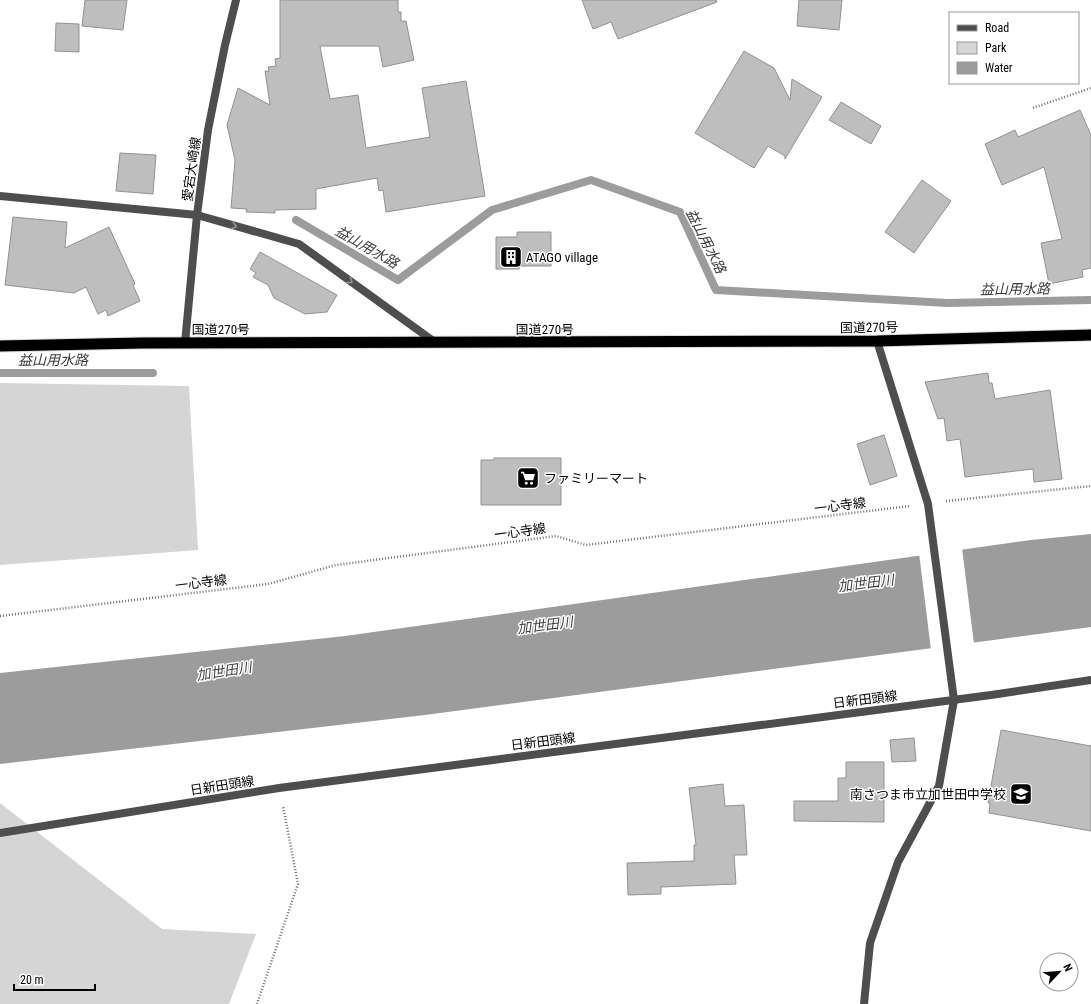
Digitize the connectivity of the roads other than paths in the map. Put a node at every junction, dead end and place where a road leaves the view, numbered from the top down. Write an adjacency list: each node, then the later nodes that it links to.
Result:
1 (236, 0): 3 (street, 愛宕大崎線)
2 (0, 196): 3 (street)
3 (197, 215): 6 (street, 愛宕大崎線); 7 (street, one-way to 7)
4 (1091, 335): 5 (highway, 国道270号)
5 (877, 341): 7 (highway, 国道270号); 10 (street)
6 (185, 343): 7 (highway, 国道270号); 8 (highway, 国道270号)
7 (436, 343)
8 (0, 346)
9 (1091, 680): 10 (street, 日新田頭線)
10 (954, 700): 11 (street, 日新田頭線); 12 (street)
11 (0, 833)
12 (864, 1004)

